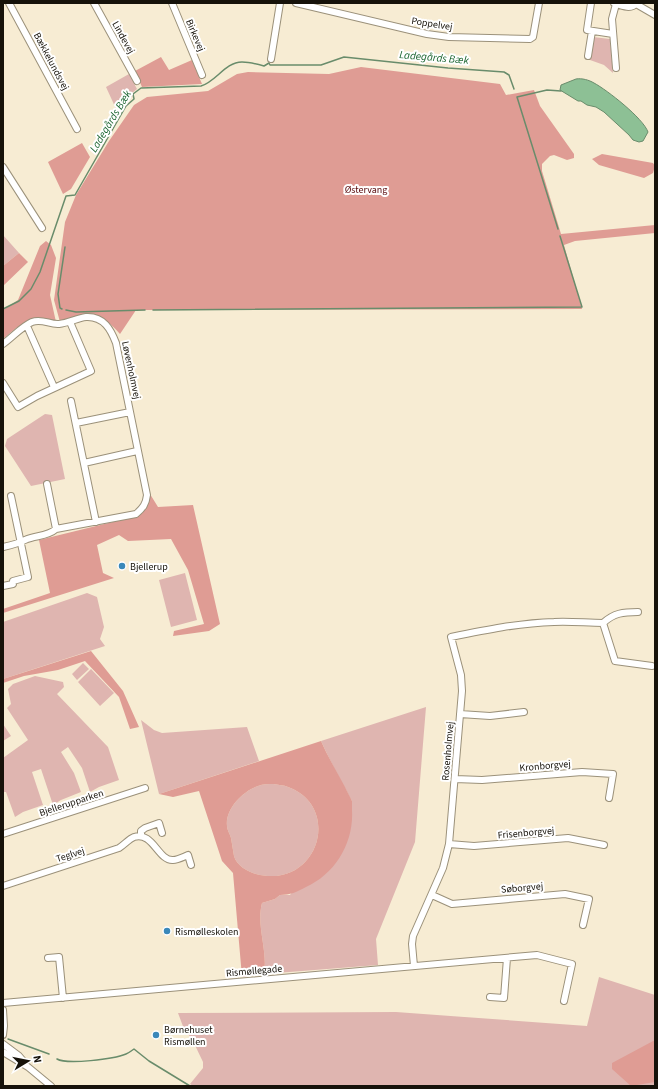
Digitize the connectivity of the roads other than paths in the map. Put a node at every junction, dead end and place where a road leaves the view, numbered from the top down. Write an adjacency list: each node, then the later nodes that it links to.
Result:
1 (9, 3): 18 (street, Bækkelundsvej)
2 (94, 3): 17 (street, Lindevej)
3 (172, 3): 16 (street, Birkevej)
4 (280, 3): 14 (street)
5 (296, 3): 6 (street, Poppelvej)
6 (539, 3)
7 (591, 3): 11 (street)
8 (615, 3): 9 (street); 12 (street)
9 (637, 4): 10 (street)
10 (655, 15)
11 (592, 31): 12 (street); 13 (street)
12 (613, 34): 15 (street)
13 (588, 56)
14 (271, 59)
15 (616, 68)
16 (202, 75)
17 (137, 81)
18 (77, 129)
19 (3, 167): 20 (street)
20 (42, 228)
21 (70, 322): 22 (street, Løvenholmvej); 25 (street); 27 (street, Løvenholmvej)
22 (27, 326): 23 (street, Løvenholmvej); 25 (street)
23 (3, 344)
24 (3, 383): 25 (street)
25 (54, 387)
26 (71, 401): 28 (street)
27 (130, 412): 28 (street, Løvenholmvej); 29 (street, Løvenholmvej)
28 (76, 423): 30 (street)
29 (137, 451): 30 (street); 33 (street, Løvenholmvej)
30 (84, 462): 33 (street)
31 (47, 484): 34 (street)
32 (11, 496): 35 (street)
33 (96, 522): 34 (street, Løvenholmvej)
34 (56, 529): 35 (street, Løvenholmvej)
35 (20, 543): 36 (street, Løvenholmvej); 37 (street)
36 (3, 547)
37 (3, 586)
38 (638, 612): 39 (street)
39 (603, 623): 40 (street); 42 (street, Rosenholmvej)
40 (652, 666)
41 (524, 712): 42 (street)
42 (460, 714): 43 (street, Rosenholmvej)
43 (455, 779): 45 (street, Kronborgvej); 49 (street, Rosenholmvej)
44 (145, 788): 47 (street, Bjellerupparken)
45 (609, 798)
46 (162, 833): 48 (street, Teglvej)
47 (3, 834)
48 (141, 836): 51 (street); 52 (street, Teglvej)
49 (449, 844): 50 (street, Frisenborgvej); 53 (street, Rosenholmvej)
50 (604, 845)
51 (191, 865)
52 (3, 886)
53 (432, 895): 54 (street, Søborgvej); 57 (street, Rosenholmvej)
54 (583, 925)
55 (48, 958): 59 (street)
56 (507, 958): 57 (street, Rismøllegade); 58 (street); 60 (street, Rismøllegade)
57 (414, 966): 59 (street, Rismøllegade)
58 (490, 997)
59 (63, 998): 61 (street, Rismøllegade)
60 (564, 1001)
61 (3, 1003)
62 (3, 1010): 63 (street)
63 (3, 1016): 64 (street)
64 (3, 1035)
65 (3, 1044): 67 (street)
66 (3, 1052): 67 (street)
67 (28, 1067): 68 (street)
68 (51, 1086)

